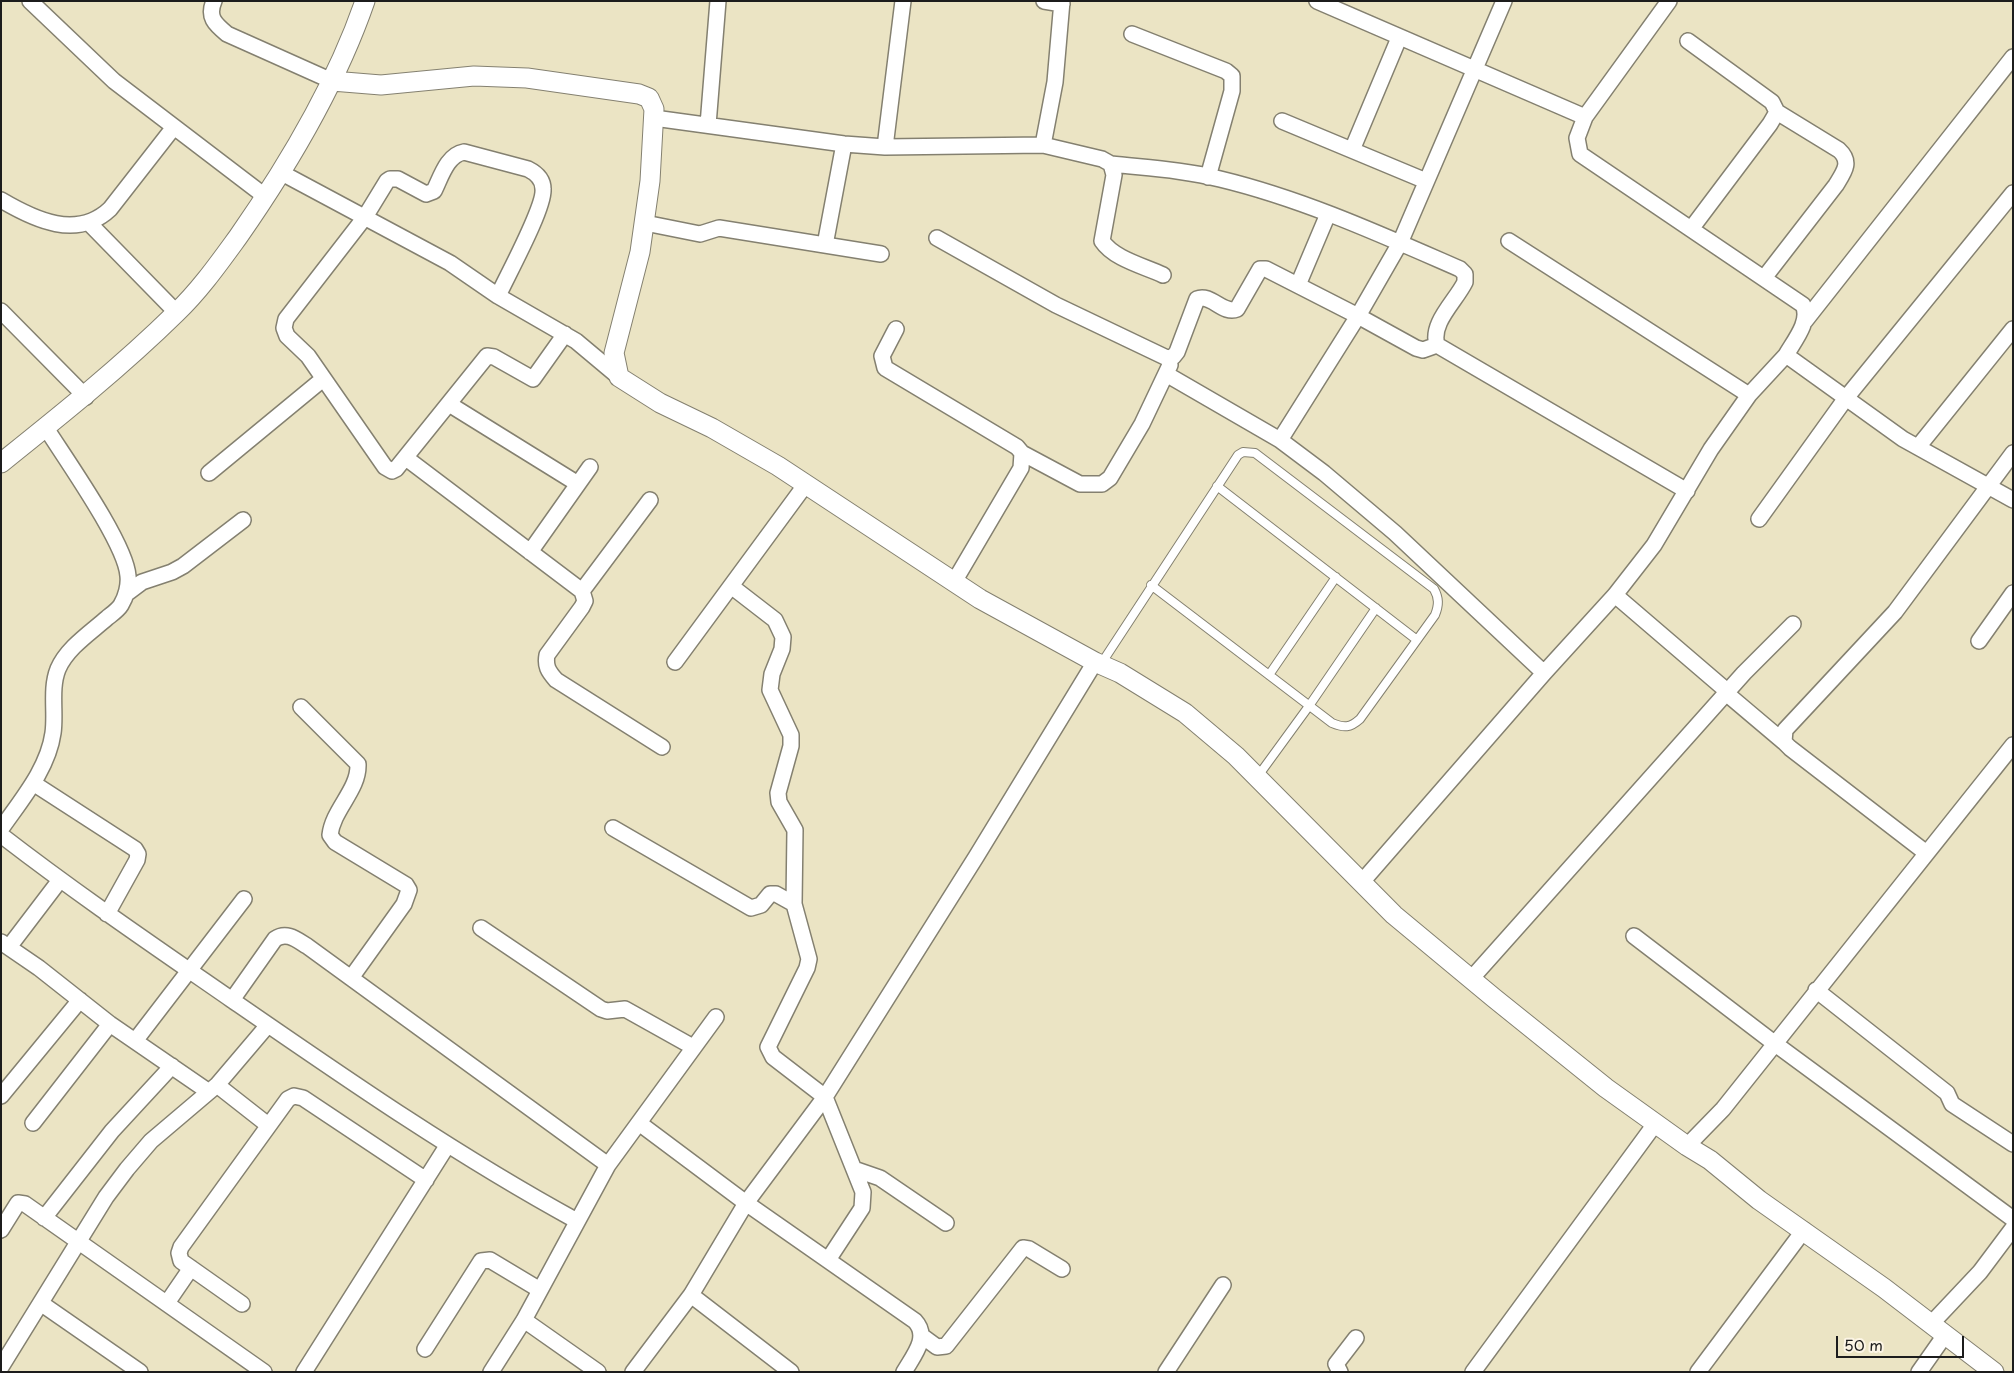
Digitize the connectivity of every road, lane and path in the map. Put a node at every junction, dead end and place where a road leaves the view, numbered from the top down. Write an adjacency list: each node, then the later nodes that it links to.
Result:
1 (30, 1): 22 (street)
2 (214, 1): 16 (street)
3 (365, 1): 16 (street)
4 (718, 1): 21 (street)
5 (903, 1): 25 (street)
6 (1044, 1): 10 (street)
7 (1317, 1): 12 (street)
8 (1504, 1): 15 (street)
9 (1669, 1): 18 (street)
10 (1062, 3): 24 (street)
11 (1132, 34): 29 (street)
12 (1399, 38): 15 (street); 26 (street)
13 (1688, 41): 17 (street)
14 (2013, 58): 51 (street)
15 (1474, 68): 18 (street); 30 (street)
16 (332, 81): 19 (street); 28 (street)
17 (1777, 112): 38 (street); 45 (street)
18 (1585, 117): 38 (street)
19 (654, 118): 21 (street); 37 (street)
20 (1282, 121): 26 (street)
21 (708, 125): 23 (street)
22 (174, 127): 32 (street); 36 (street)
23 (844, 144): 25 (street); 42 (street)
24 (1043, 145): 25 (street); 27 (street)
25 (885, 147)
26 (1352, 150): 30 (street)
27 (1111, 164): 29 (street); 44 (street)
28 (280, 172): 32 (street); 35 (street)
29 (1208, 177): 34 (street)
30 (1426, 181): 41 (street)
31 (2013, 193): 63 (street)
32 (266, 198): 49 (street)
33 (1, 200): 36 (street)
34 (1328, 214): 41 (street); 46 (street)
35 (365, 217): 47 (street); 47 (street); 60 (street)
36 (89, 223): 49 (street)
37 (645, 223): 42 (street); 59 (street)
38 (1691, 229): 45 (street)
39 (937, 238): 57 (street)
40 (1509, 241): 61 (street)
41 (1400, 243): 50 (street); 55 (street)
42 (825, 245): 43 (street)
43 (881, 254)
44 (1162, 274)
45 (1764, 278): 51 (street)
46 (1298, 285): 50 (street); 57 (street)
47 (498, 296): 54 (street)
48 (1, 310): 62 (street)
49 (177, 313): 62 (street)
50 (1358, 316): 55 (street); 66 (street)
51 (1805, 321): 56 (street)
52 (896, 329): 68 (street)
53 (2013, 329): 67 (street)
54 (565, 334): 59 (street); 64 (street)
55 (1437, 345): 78 (street)
56 (1786, 355): 61 (street); 63 (street)
57 (1173, 357): 58 (street)
58 (1166, 374): 66 (street); 68 (street)
59 (619, 377): 75 (street)
60 (322, 379): 70 (street); 73 (street)
61 (1749, 396): 78 (street)
62 (86, 397): 65 (street)
63 (1846, 398): 67 (street); 81 (street)
64 (449, 404): 70 (street); 74 (street)
65 (46, 428): 71 (street); 90 (street)
66 (1280, 440): 98 (street)
67 (1918, 447): 77 (street)
68 (1022, 453): 85 (street)
69 (2013, 453): 77 (street)
70 (406, 458): 83 (street)
71 (1, 463)
72 (590, 467): 74 (street)
73 (209, 473)
74 (578, 484): 83 (street)
75 (806, 484): 85 (street); 87 (street)
76 (1217, 486): 84 (lane); 86 (lane); 94 (lane)
77 (1988, 486): 80 (street); 103 (street)
78 (1687, 491): 91 (street)
79 (650, 500): 88 (street)
80 (2013, 500)
81 (1760, 519)
82 (243, 520): 90 (street)
83 (530, 552): 88 (street)
84 (1336, 577): 92 (lane); 99 (lane)
85 (954, 582): 97 (street)
86 (1151, 585): 97 (lane); 99 (lane)
87 (731, 586): 96 (street); 115 (street)
88 (582, 591): 105 (street)
89 (2013, 593): 95 (street)
90 (126, 594): 107 (street)
91 (1616, 596): 98 (street); 100 (street)
92 (1376, 608): 94 (lane); 102 (lane)
93 (1793, 624): 100 (street)
94 (1417, 640): 102 (lane)
95 (1979, 641)
96 (675, 662)
97 (1098, 664): 106 (street); 135 (street)
98 (1544, 673): 113 (street)
99 (1269, 675): 102 (lane)
100 (1726, 692): 103 (street); 122 (street)
101 (301, 706): 121 (street)
102 (1309, 706): 106 (lane)
103 (1784, 742): 111 (street)
104 (2013, 745): 111 (street)
105 (662, 747)
106 (1256, 777): 113 (street)
107 (33, 783): 109 (street); 116 (street)
108 (614, 828): 115 (street)
109 (1, 829)
110 (1, 835): 112 (street)
111 (1925, 852): 123 (street)
112 (60, 880): 116 (street); 119 (street)
113 (1361, 883): 122 (street)
114 (244, 899): 120 (street)
115 (794, 904): 135 (street)
116 (107, 914): 120 (street)
117 (481, 928): 131 (street)
118 (1634, 936): 130 (street)
119 (5, 944): 124 (street)
120 (188, 971): 125 (street); 129 (street)
121 (351, 978): 125 (street); 143 (street)
122 (1471, 979): 138 (street)
123 (1816, 990): 130 (street); 140 (street)
124 (80, 1000): 127 (street); 134 (street)
125 (232, 1000): 128 (street)
126 (716, 1017): 131 (street)
127 (110, 1024): 129 (street); 136 (street)
128 (268, 1025): 133 (street); 141 (street)
129 (135, 1041): 132 (street)
130 (1774, 1044): 142 (street); 148 (street)
131 (693, 1047): 137 (street)
132 (172, 1066): 133 (street); 147 (street)
133 (213, 1088): 139 (street); 154 (street)
134 (1, 1096)
135 (825, 1097): 144 (street); 146 (street)
136 (33, 1123)
137 (639, 1123): 143 (street); 146 (street)
138 (1655, 1124): 142 (street); 181 (street)
139 (268, 1125): 145 (street); 156 (street)
140 (2013, 1144)
141 (447, 1146): 145 (street); 149 (street)
142 (1687, 1146): 153 (street)
143 (608, 1165): 149 (street)
144 (854, 1169): 150 (street); 155 (street)
145 (426, 1180): 173 (street)
146 (746, 1203): 155 (street); 160 (street)
147 (44, 1218): 152 (street); 154 (street)
148 (2013, 1219)
149 (576, 1221): 159 (street)
150 (946, 1223)
151 (2013, 1228): 165 (street)
152 (1, 1230)
153 (1804, 1230): 165 (street); 182 (street)
154 (79, 1243): 161 (street); 162 (street)
155 (828, 1260): 166 (street)
156 (192, 1268): 161 (street); 163 (street)
157 (1062, 1269): 166 (street)
158 (1223, 1285): 179 (street)
159 (540, 1290): 164 (street); 168 (street)
160 (691, 1295): 176 (street); 177 (street)
161 (167, 1303): 172 (street)
162 (42, 1304): 169 (street); 171 (street)
163 (242, 1304)
164 (524, 1320): 174 (street); 175 (street)
165 (1938, 1330): 183 (street); 184 (street)
166 (922, 1336): 178 (street)
167 (1356, 1338): 180 (street)
168 (425, 1349)
169 (1, 1367): 170 (street)
170 (9, 1372)
171 (140, 1372)
172 (264, 1372)
173 (304, 1372)
174 (491, 1372)
175 (598, 1372)
176 (632, 1372)
177 (791, 1372)
178 (904, 1372)
179 (1166, 1372)
180 (1340, 1372)
181 (1473, 1372)
182 (1698, 1372)
183 (1919, 1372)
184 (1994, 1372)

